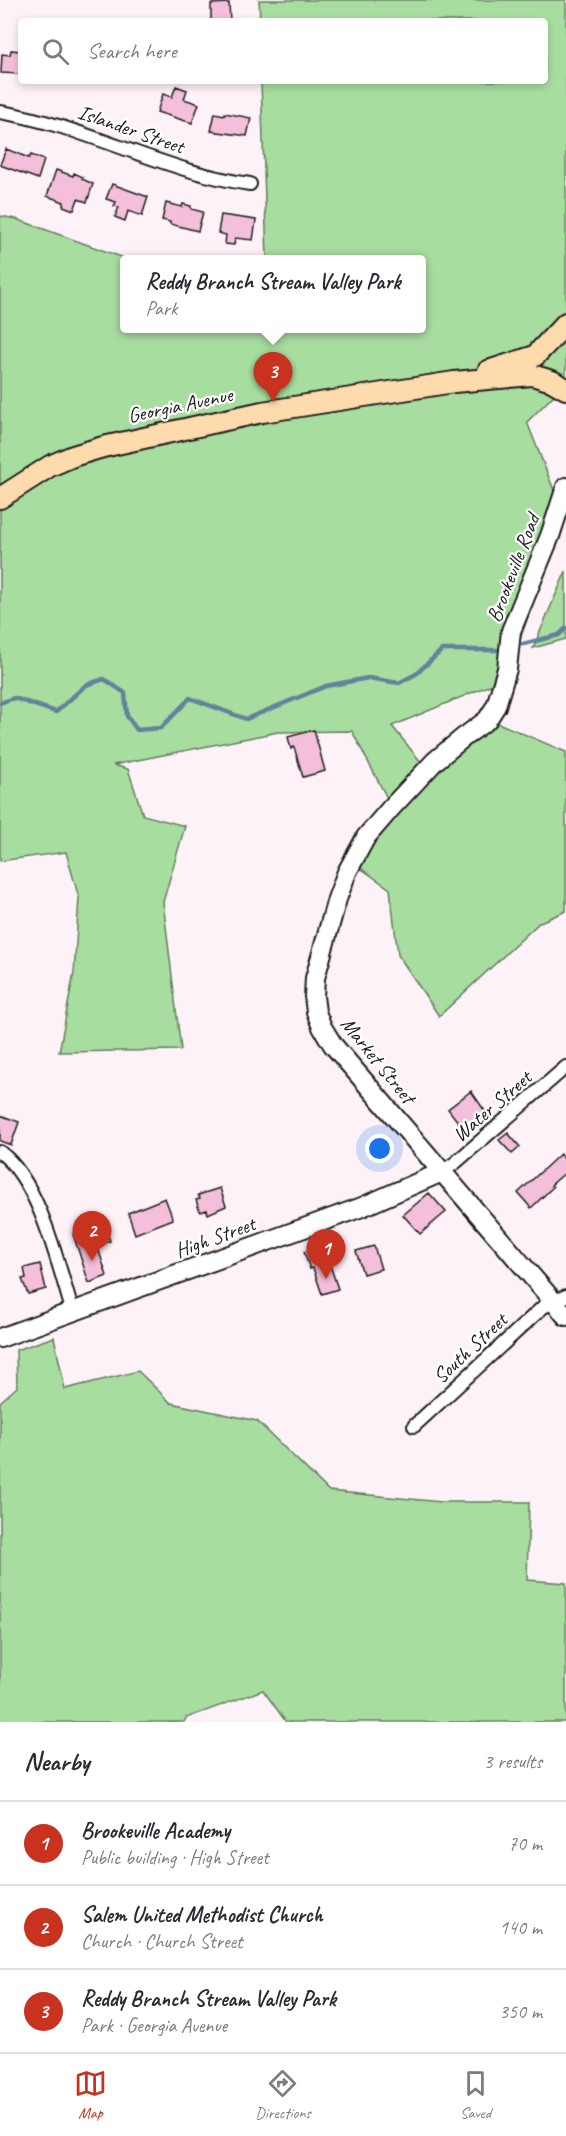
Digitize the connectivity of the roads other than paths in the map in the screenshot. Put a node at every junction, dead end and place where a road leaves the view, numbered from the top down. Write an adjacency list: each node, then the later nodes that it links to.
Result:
1 (0, 112): 2 (street, Islander Street)
2 (250, 183)
3 (560, 330): 4 (main road, Georgia Avenue); 5 (main road, Georgia Avenue)
4 (454, 382): 5 (main road, Georgia Avenue); 8 (main road, Georgia Avenue)
5 (564, 388)
6 (566, 476): 7 (main road, Brookeville Road)
7 (565, 491): 9 (main road, Brookeville Road)
8 (0, 498)
9 (500, 693): 12 (main road, Market Street)
10 (566, 1067): 12 (street, Water Street)
11 (0, 1152): 14 (street)
12 (442, 1172): 13 (main road, Market Street); 14 (main road, High Street)
13 (562, 1305): 16 (street, South Street)
14 (74, 1313): 15 (main road, High Street)
15 (0, 1338)
16 (414, 1426)

